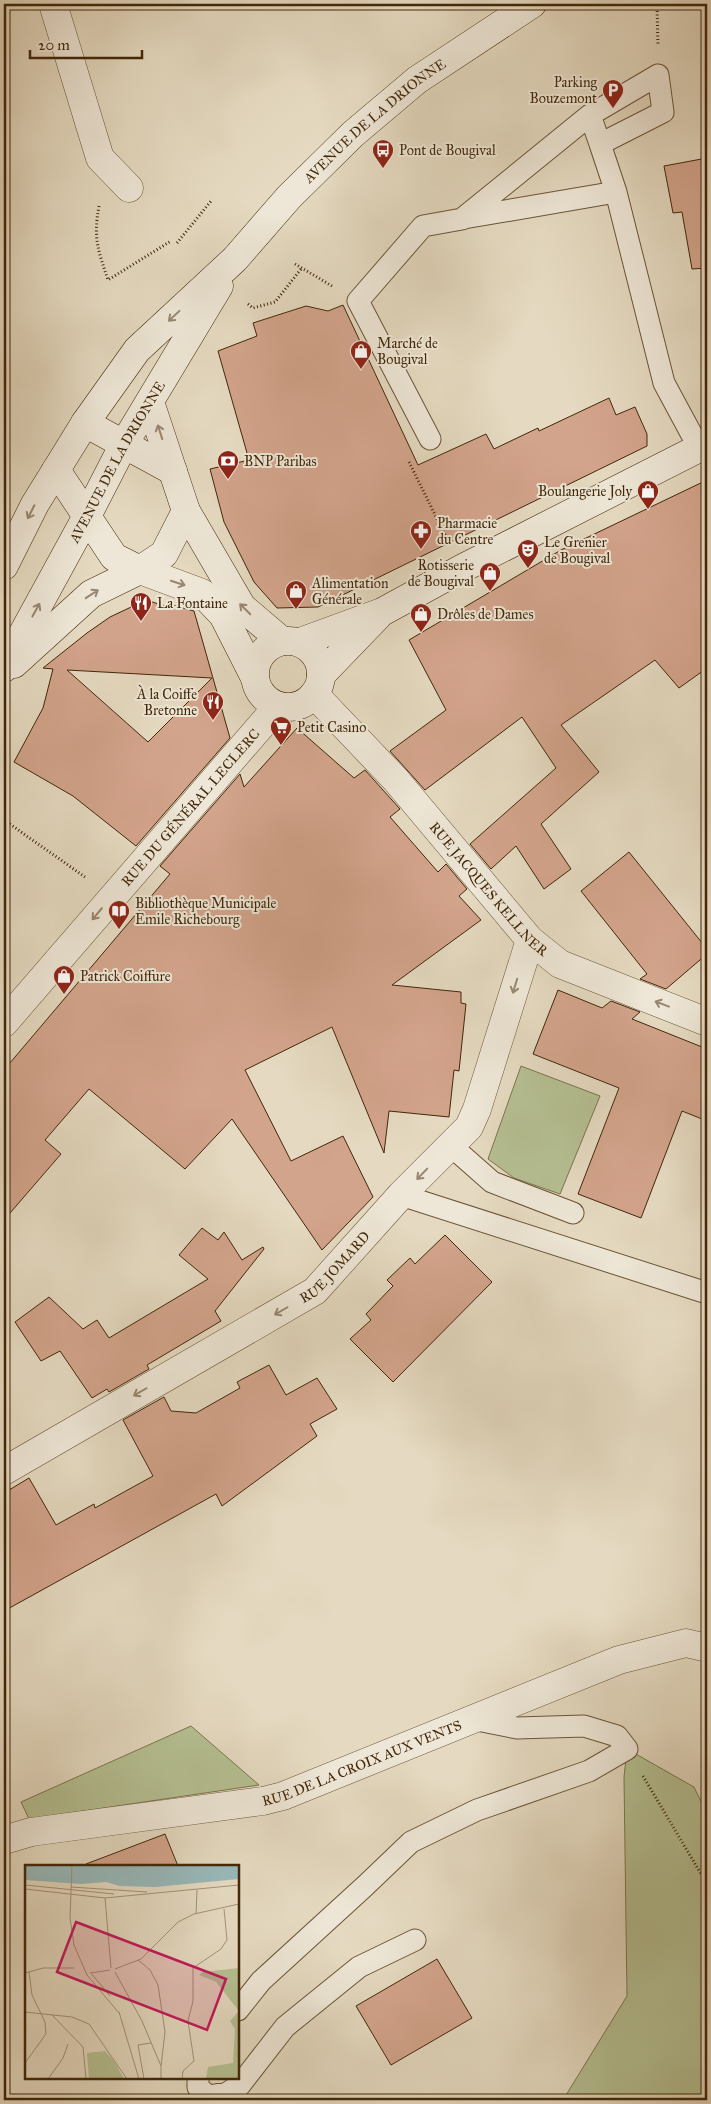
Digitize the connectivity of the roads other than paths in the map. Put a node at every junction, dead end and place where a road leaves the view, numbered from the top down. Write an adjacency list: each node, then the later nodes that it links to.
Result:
1 (53, 4): 5 (street)
2 (532, 4): 8 (street, AVENUE DE LA DRIONNE)
3 (590, 115): 4 (lane); 4 (lane); 7 (lane)
4 (600, 144): 6 (lane)
5 (129, 188)
6 (616, 192): 7 (lane); 13 (lane)
7 (462, 218): 11 (lane)
8 (236, 259): 9 (street, AVENUE DE LA DRIONNE); 10 (street, AVENUE DE LA DRIONNE, one-way to 10)
9 (150, 402): 12 (street, AVENUE DE LA DRIONNE); 15 (street, one-way to 9)
10 (85, 423): 12 (street); 14 (street, AVENUE DE LA DRIONNE)
11 (430, 439)
12 (124, 444): 15 (street); 17 (street, AVENUE DE LA DRIONNE)
13 (703, 446): 20 (street)
14 (56, 470): 17 (street); 18 (street, AVENUE DE LA DRIONNE, one-way to 18)
15 (173, 471): 16 (street)
16 (186, 511): 19 (street); 21 (street, one-way to 16)
17 (87, 516): 19 (street); 22 (street, AVENUE DE LA DRIONNE, one-way to 17)
18 (4, 566)
19 (140, 570): 23 (street, one-way to 19); 24 (street, one-way to 24)
20 (382, 612): 21 (street); 25 (street)
21 (291, 641): 24 (street); 25 (street)
22 (4, 668)
23 (4, 673)
24 (255, 678): 26 (street)
25 (318, 685): 26 (street); 27 (street, RUE JACQUES KELLNER)
26 (278, 706): 29 (street, RUE DU GÉNÉRAL LECLERC, one-way to 29)
27 (530, 940): 28 (street, RUE JACQUES KELLNER, one-way to 27); 30 (street, RUE JOMARD, one-way to 30)
28 (707, 1022)
29 (4, 1023)
30 (450, 1145): 31 (street, RUE JOMARD, one-way to 31); 32 (lane)
31 (401, 1195): 33 (lane); 34 (street, RUE JOMARD, one-way to 34)
32 (573, 1213)
33 (707, 1293)
34 (4, 1471)
35 (707, 1648): 36 (street, RUE DE LA CROIX AUX VENTS)
36 (472, 1720): 37 (street, RUE DE LA CROIX AUX VENTS); 39 (lane)
37 (4, 1840)
38 (415, 1940): 40 (lane)
39 (239, 2009)
40 (198, 2079)

